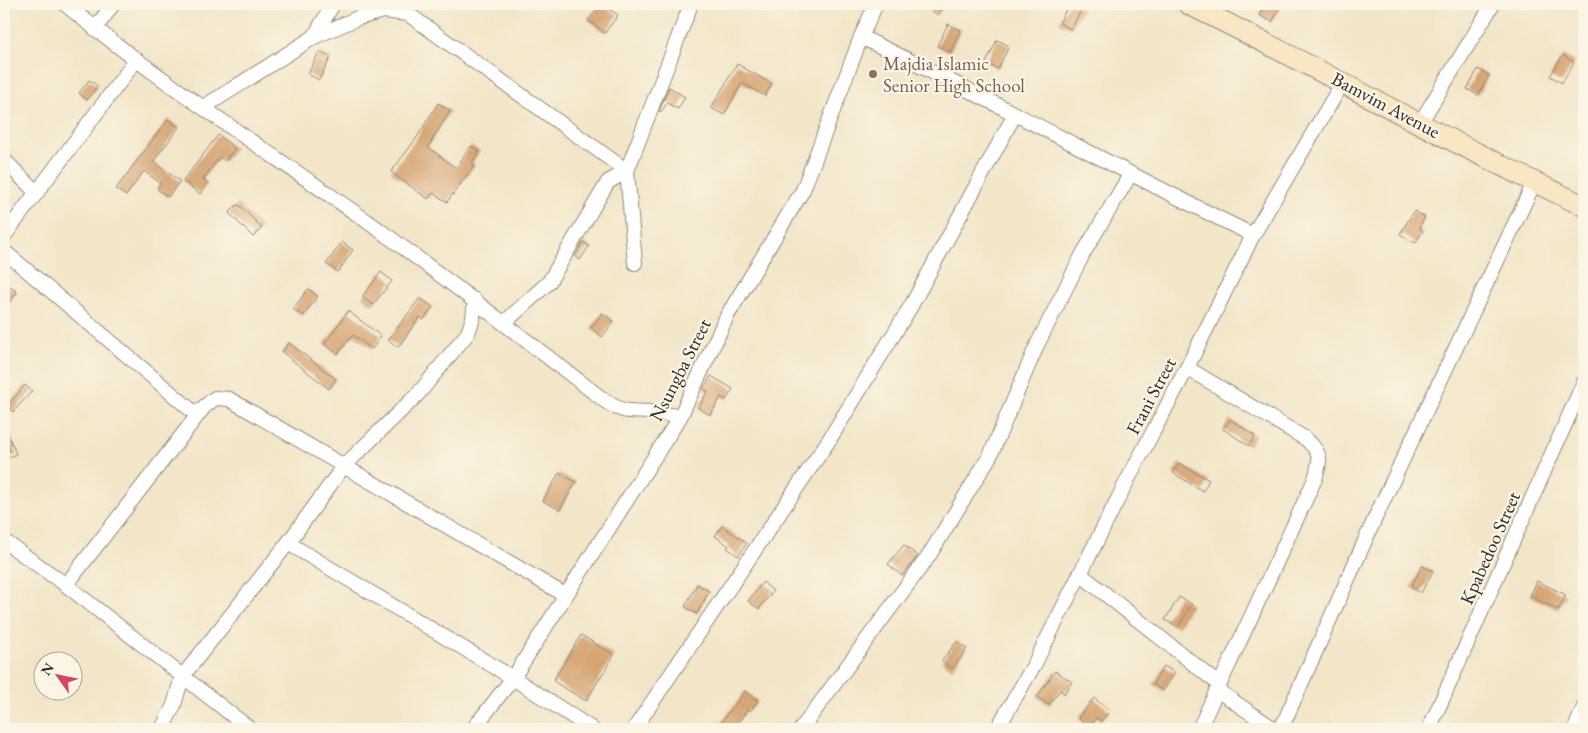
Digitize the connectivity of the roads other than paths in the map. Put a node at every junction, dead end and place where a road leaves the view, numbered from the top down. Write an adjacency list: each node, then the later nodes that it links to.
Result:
1 (65, 4): 9 (street)
2 (113, 4): 9 (street)
3 (333, 4): 10 (street)
4 (677, 4): 8 (street)
5 (876, 4): 11 (street, Nsungba Street)
6 (1188, 4): 13 (street, Bamvim Avenue)
7 (1490, 5): 16 (street)
8 (688, 10): 18 (street)
9 (95, 29): 12 (street)
10 (314, 37): 14 (street); 18 (street)
11 (860, 37): 15 (street); 32 (street, Nsungba Street)
12 (136, 60): 14 (street); 21 (street)
13 (1343, 82): 16 (street, Bamvim Avenue); 23 (street, Frani Street)
14 (204, 107): 27 (street)
15 (1015, 114): 19 (street); 47 (street)
16 (1420, 123): 20 (street, Bamvim Avenue)
17 (4, 160): 21 (street)
18 (627, 171): 26 (street); 28 (street)
19 (1130, 175): 23 (street); 48 (street)
20 (1534, 182): 22 (street, Bamvim Avenue); 52 (street)
21 (37, 193): 24 (street)
22 (1584, 206)
23 (1253, 235): 29 (street, Frani Street)
24 (4, 236)
25 (4, 251): 31 (street)
26 (635, 263)
27 (475, 300): 28 (street); 33 (street)
28 (504, 324): 32 (street)
29 (1187, 368): 36 (street, Frani Street); 41 (street)
30 (1584, 382): 53 (street, Kpabedoo Street)
31 (197, 416): 33 (street); 37 (street)
32 (680, 417): 38 (street, Nsungba Street)
33 (343, 466): 35 (street); 38 (street)
34 (4, 541): 37 (street)
35 (288, 543): 39 (street); 40 (street)
36 (1080, 574): 41 (street); 49 (street, Frani Street)
37 (66, 585): 39 (street)
38 (565, 595): 40 (street, Nsungba Street)
39 (182, 677): 43 (street); 44 (street)
40 (513, 678): 45 (street, Nsungba Street); 46 (street)
41 (1218, 687): 50 (street); 51 (street)
42 (1584, 707): 54 (street)
43 (162, 729)
44 (250, 729)
45 (473, 729)
46 (592, 729)
47 (634, 729)
48 (801, 729)
49 (997, 729)
50 (1199, 729)
51 (1274, 729)
52 (1281, 729)
53 (1429, 729)
54 (1575, 729)

